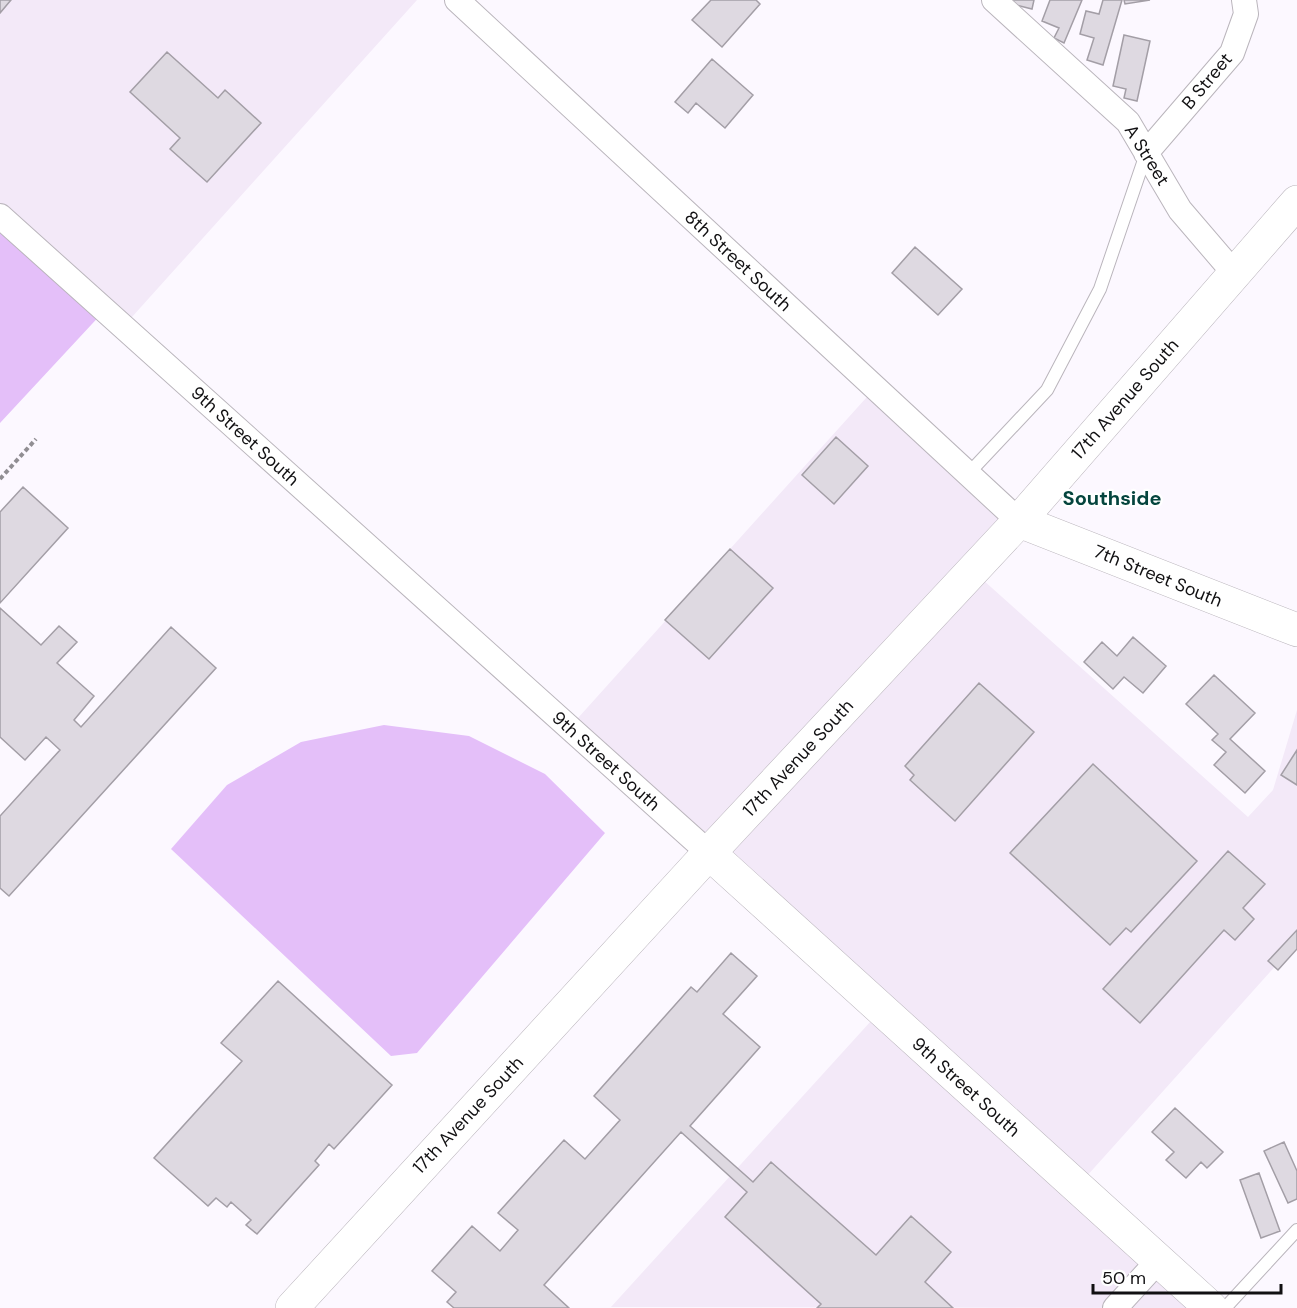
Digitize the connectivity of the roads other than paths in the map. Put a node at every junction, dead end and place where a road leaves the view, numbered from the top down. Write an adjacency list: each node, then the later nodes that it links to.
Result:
1 (457, 0): 8 (street, 8th Street South)
2 (994, 0): 4 (street, A Street)
3 (1244, 0): 4 (street, B Street)
4 (1146, 153): 7 (street, A Street); 8 (lane)
5 (1297, 202): 7 (street, 17th Avenue South)
6 (0, 216): 11 (street, 9th Street South)
7 (1234, 273): 9 (street, 17th Avenue South)
8 (968, 474): 9 (street, 8th Street South)
9 (1019, 521): 10 (street, 7th Street South); 11 (street, 17th Avenue South)
10 (1297, 630)
11 (709, 854): 13 (street, 9th Street South); 14 (street, 17th Avenue South)
12 (1297, 1230): 17 (lane)
13 (1158, 1261): 15 (street); 16 (street, 9th Street South)
14 (292, 1308)
15 (1115, 1308)
16 (1211, 1308)
17 (1225, 1308)

